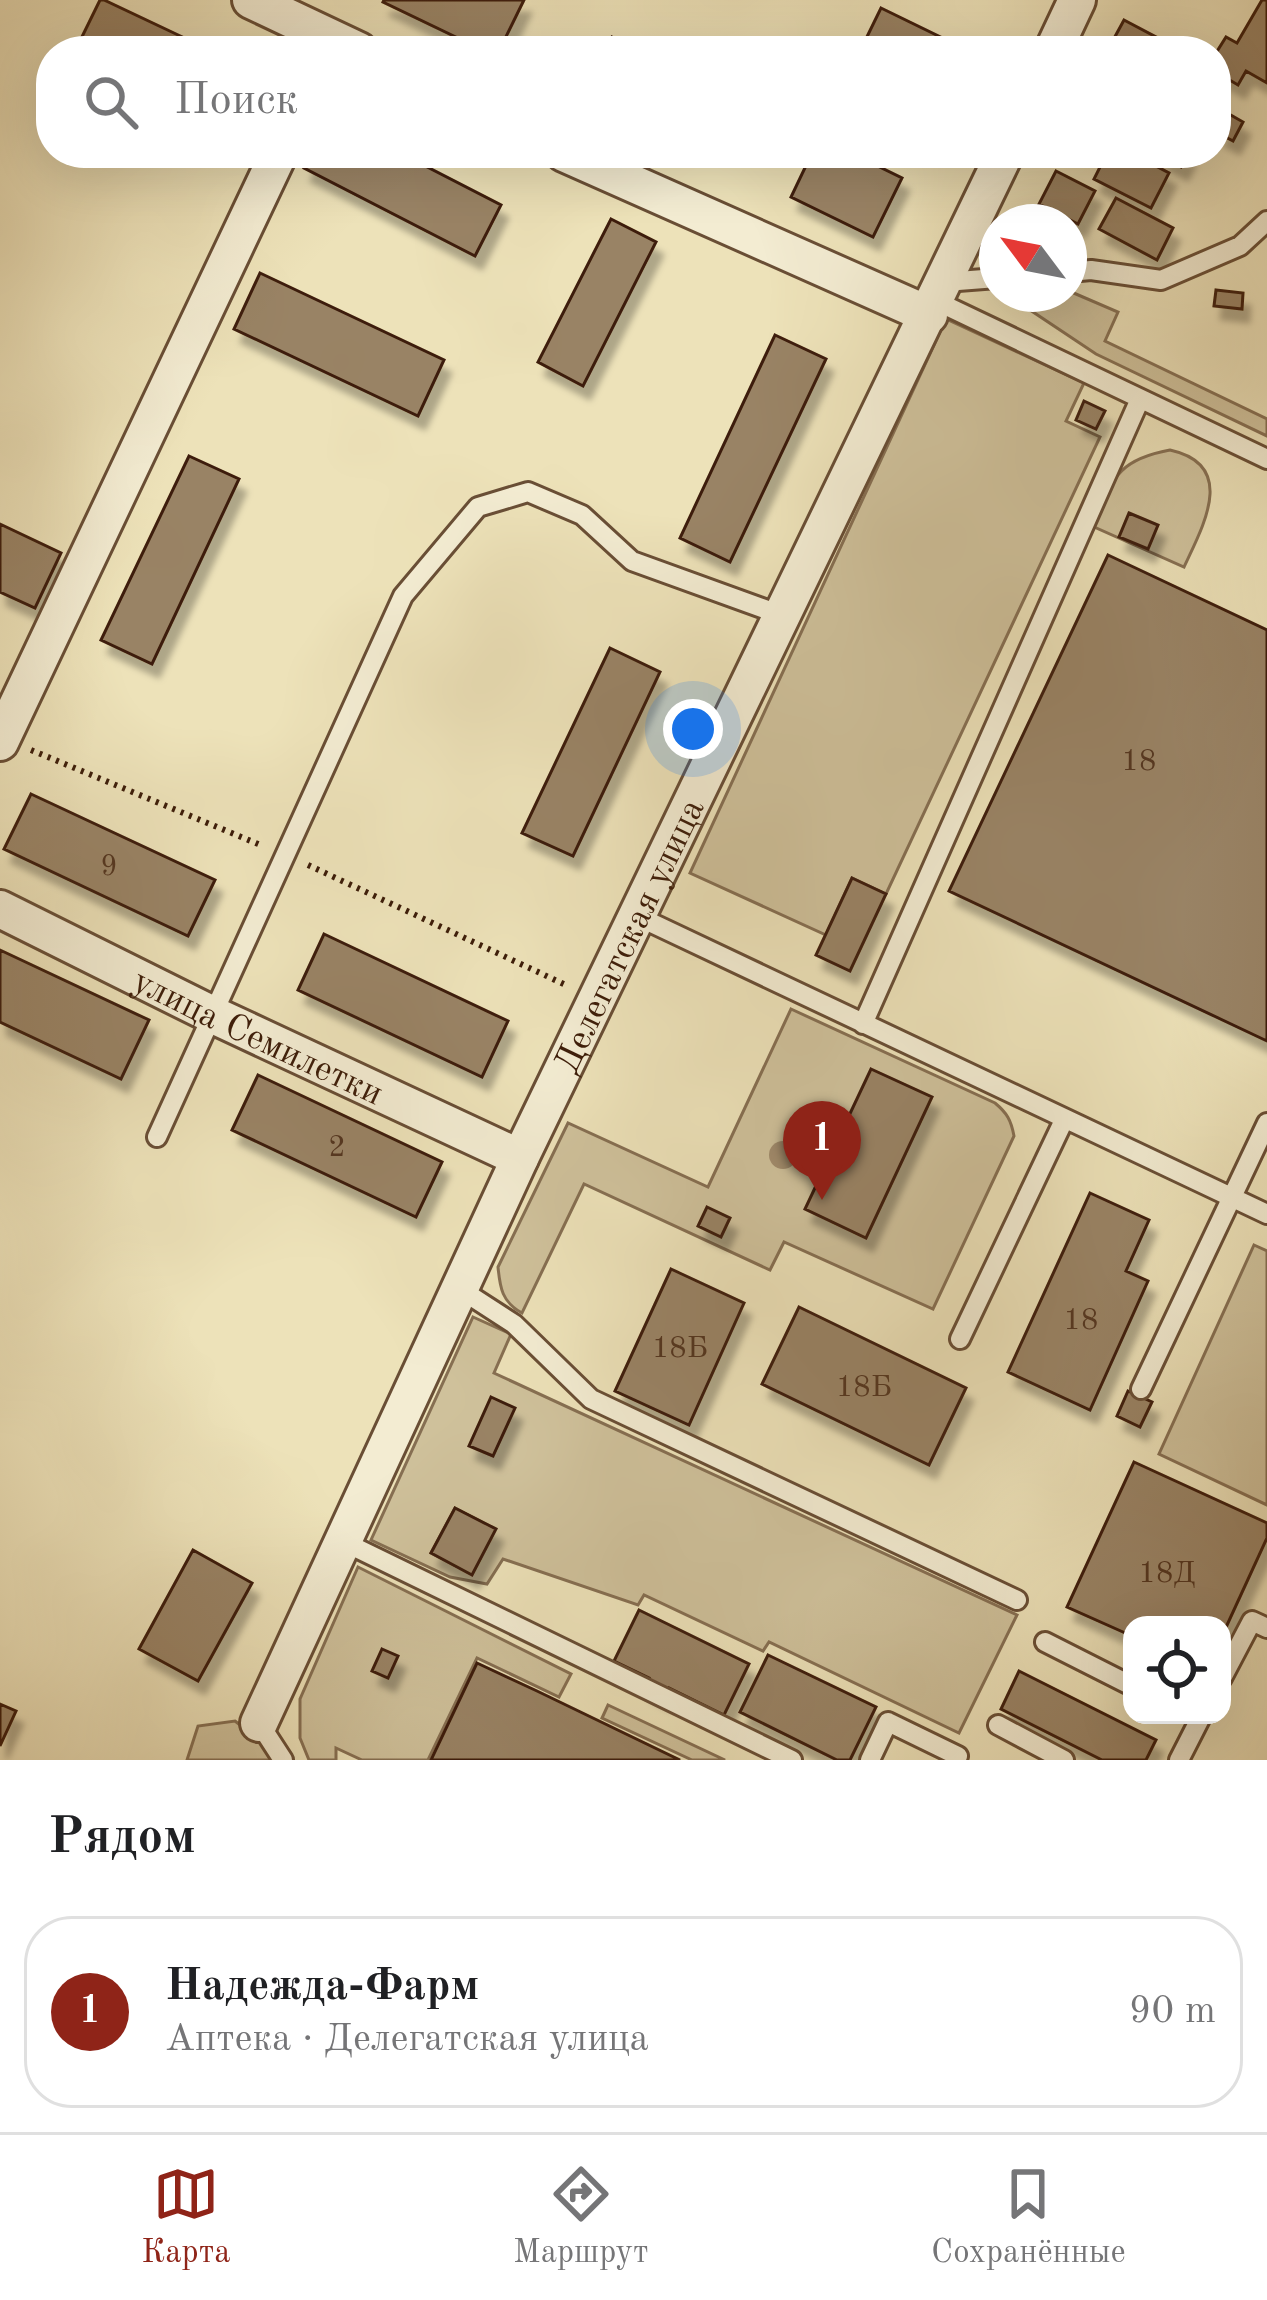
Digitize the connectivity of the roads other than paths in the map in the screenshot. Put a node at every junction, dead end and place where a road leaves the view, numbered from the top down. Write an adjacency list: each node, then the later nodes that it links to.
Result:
1 (251, 0): 3 (street)
2 (1077, 0): 4 (street)
3 (319, 36)
4 (1060, 36)
5 (272, 168): 15 (street)
6 (602, 168): 11 (street)
7 (998, 168): 11 (street, Делегатская улица)
8 (1267, 221): 9 (lane)
9 (1087, 270)
10 (979, 284): 11 (lane)
11 (936, 300): 12 (lane); 14 (street, Делегатская улица)
12 (1140, 399): 13 (lane); 19 (lane)
13 (1267, 459)
14 (784, 616): 17 (street, Делегатская улица); 18 (lane)
15 (0, 742)
16 (0, 910): 18 (street, улица Семилетки)
17 (639, 917): 19 (lane); 23 (street, Делегатская улица)
18 (211, 1015): 22 (lane); 23 (street, улица Семилетки)
19 (863, 1024): 20 (lane)
20 (1064, 1120): 24 (lane); 27 (lane)
21 (1267, 1123): 24 (lane)
22 (157, 1137)
23 (520, 1158): 26 (street, Делегатская улица)
24 (1233, 1198): 25 (lane); 28 (lane)
25 (1267, 1214)
26 (460, 1289): 29 (street, Делегатская улица); 30 (lane)
27 (960, 1339)
28 (1142, 1389)
29 (342, 1541): 35 (street, Делегатская улица); 39 (lane)
30 (1017, 1600)
31 (1267, 1628): 33 (lane)
32 (1045, 1642): 34 (lane)
33 (1231, 1661)
34 (1123, 1681)
35 (259, 1723): 38 (lane)
36 (1194, 1724): 43 (lane)
37 (998, 1725): 42 (lane)
38 (283, 1760)
39 (792, 1760)
40 (869, 1760): 41 (lane)
41 (956, 1760)
42 (1064, 1760)
43 (1179, 1760)

